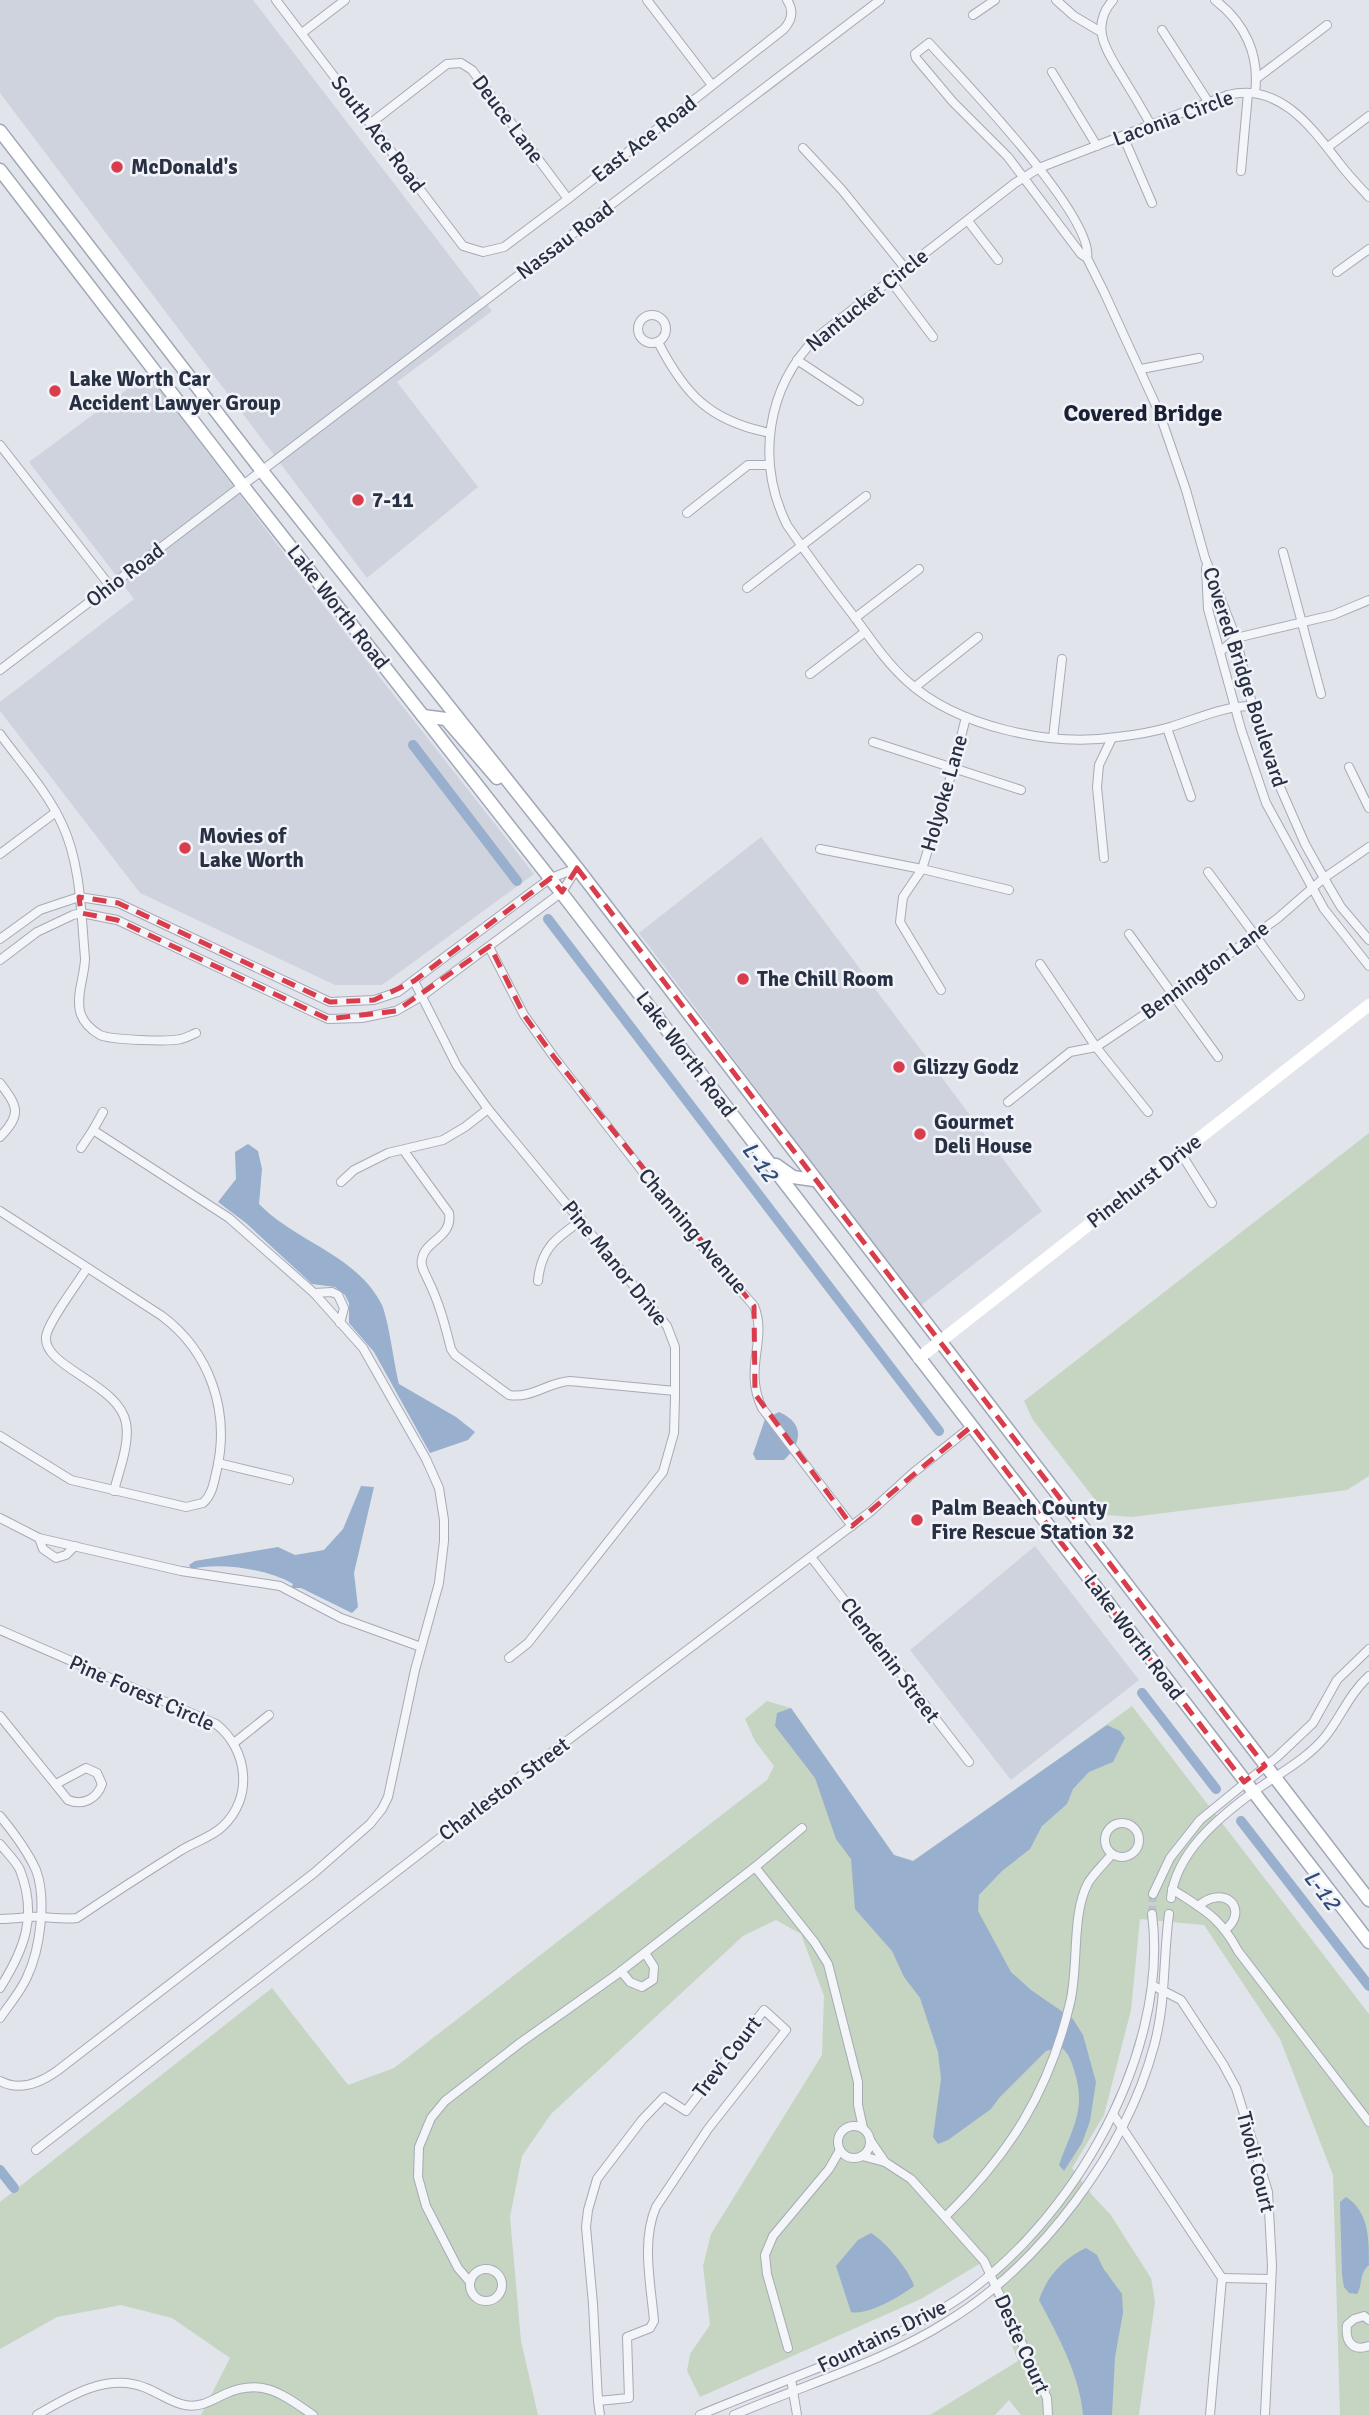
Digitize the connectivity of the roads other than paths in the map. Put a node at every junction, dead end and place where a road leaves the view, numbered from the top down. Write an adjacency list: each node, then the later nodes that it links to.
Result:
1 (276, 0): 14 (street, South Ace Road)
2 (345, 0): 14 (street)
3 (647, 0): 17 (street)
4 (787, 0): 17 (street, East Ace Road)
5 (995, 0): 10 (street)
6 (1056, 0): 13 (street)
7 (1113, 0): 13 (street)
8 (1215, 0): 16 (street)
9 (875, 1): 52 (street, Nassau Road)
10 (973, 15)
11 (1327, 25): 16 (street)
12 (1162, 30): 19 (street)
13 (1101, 32): 22 (street)
14 (302, 33): 21 (street, South Ace Road)
15 (1052, 72): 25 (street)
16 (1257, 78): 18 (street)
17 (712, 85): 33 (street, East Ace Road)
18 (1252, 93): 19 (street, Laconia Circle); 26 (street, Laconia Circle); 30 (street)
19 (1209, 103): 22 (street, Laconia Circle)
20 (1369, 116): 26 (street)
21 (371, 123): 33 (street, Deuce Lane); 37 (street, South Ace Road)
22 (1151, 125): 24 (street, Laconia Circle)
23 (1, 133): 52 (main road, Lake Worth Road)
24 (1123, 136): 25 (street, Laconia Circle); 34 (street)
25 (1097, 146): 28 (street, Laconia Circle)
26 (1328, 147): 32 (street, Laconia Circle)
27 (803, 148): 40 (street)
28 (1040, 168): 31 (street, Laconia Circle); 31 (street, Covered Bridge Boulevard); 38 (street, Covered Bridge Boulevard)
29 (0, 170): 53 (main road, Lake Worth Road)
30 (1241, 170)
31 (1024, 177): 35 (street, Nantucket Circle); 38 (street, Covered Bridge Boulevard)
32 (1367, 192)
33 (568, 199): 37 (street, East Ace Road)
34 (1152, 203)
35 (968, 221): 39 (street); 40 (street, Nantucket Circle)
36 (1369, 250): 41 (street)
37 (491, 251)
38 (1087, 258): 47 (street, Covered Bridge Boulevard)
39 (998, 260)
40 (905, 268): 42 (street, Nantucket Circle)
41 (1337, 271)
42 (890, 280): 43 (street); 46 (street, Nantucket Circle)
43 (933, 337)
44 (658, 342): 49 (street)
45 (1199, 358): 47 (street)
46 (797, 359): 48 (street); 49 (street, Nantucket Circle)
47 (1141, 369): 58 (street, Covered Bridge Boulevard)
48 (859, 401)
49 (769, 433): 51 (street, Nantucket Circle)
50 (0, 445): 60 (street)
51 (769, 465): 55 (street); 56 (street, Nantucket Circle)
52 (262, 471): 53 (street, Nassau Road); 89 (main road, Lake Worth Road)
53 (246, 484): 60 (street, Ohio Road); 76 (main road, Lake Worth Road)
54 (866, 496): 56 (street)
55 (687, 513)
56 (802, 546): 61 (street); 63 (street, Nantucket Circle)
57 (1283, 552): 64 (street)
58 (1205, 558): 67 (street, Covered Bridge Boulevard); 68 (street, Covered Bridge Boulevard)
59 (919, 569): 63 (street)
60 (110, 586): 70 (street, Ohio Road)
61 (747, 588)
62 (1369, 600): 64 (street)
63 (855, 618): 65 (street, Nantucket Circle)
64 (1300, 622): 67 (street); 73 (street)
65 (865, 632): 71 (street); 72 (street, Nantucket Circle)
66 (978, 636): 72 (street)
67 (1236, 638): 68 (street); 75 (street, Covered Bridge Boulevard)
68 (1221, 651): 74 (street, Covered Bridge Boulevard)
69 (1062, 659): 80 (street)
70 (0, 670)
71 (810, 674)
72 (915, 687): 77 (street, Nantucket Circle)
73 (1321, 694)
74 (1235, 706): 75 (street, Nantucket Circle); 78 (street, Nantucket Circle); 100 (street, Covered Bridge Boulevard)
75 (1252, 706): 98 (street, Covered Bridge Boulevard)
76 (423, 716): 89 (main road); 97 (main road, Lake Worth Road)
77 (967, 716): 80 (street, Nantucket Circle); 84 (street, Holyoke Lane)
78 (1167, 728): 81 (street, Nantucket Circle); 86 (street)
79 (0, 734): 88 (street)
80 (1052, 738): 81 (street, Nantucket Circle)
81 (1112, 738): 93 (street)
82 (873, 742): 84 (street)
83 (1349, 767): 87 (street)
84 (953, 769): 85 (street); 95 (street, Holyoke Lane)
85 (1021, 790)
86 (1191, 797)
87 (1369, 808)
88 (56, 812): 92 (street); 102 (street)
89 (535, 815): 94 (main road, Lake Worth Road)
90 (1369, 846): 98 (street, Bennington Lane)
91 (821, 849): 95 (street)
92 (0, 854)
93 (1104, 858)
94 (577, 868): 97 (street); 101 (street); 132 (main road, Lake Worth Road)
95 (922, 869): 99 (street); 113 (street, Holyoke Lane)
96 (1208, 872): 105 (street)
97 (551, 878): 101 (main road, Lake Worth Road); 112 (street)
98 (1324, 878): 100 (street, Bennington Lane); 107 (street, Covered Bridge Boulevard)
99 (1009, 890)
100 (1312, 890): 105 (street, Bennington Lane); 111 (street, Covered Bridge Boulevard)
101 (562, 892): 108 (street); 131 (main road, Lake Worth Road)
102 (79, 897): 103 (street); 106 (street); 112 (street)
103 (81, 913): 109 (street); 114 (street); 118 (street)
104 (1129, 934): 115 (street)
105 (1254, 937): 115 (street, Bennington Lane); 116 (street)
106 (0, 939)
107 (1369, 940)
108 (489, 947): 114 (street); 150 (street, Channing Avenue)
109 (0, 960)
110 (1040, 964): 119 (street)
111 (1369, 966)
112 (414, 981): 114 (street, Pine Manor Drive)
113 (941, 990)
114 (422, 996): 123 (street, Pine Manor Drive)
115 (1172, 996): 119 (street, Bennington Lane); 120 (street)
116 (1300, 996)
117 (1369, 1005): 130 (main road, Pinehurst Drive)
118 (196, 1033)
119 (1096, 1047): 122 (street, Bennington Lane); 125 (street)
120 (1218, 1057)
121 (0, 1083): 127 (street)
122 (1007, 1102)
123 (488, 1109): 129 (street); 136 (street, Pine Manor Drive)
124 (103, 1112): 126 (street)
125 (1148, 1112)
126 (93, 1130): 128 (street); 139 (street)
127 (0, 1137)
128 (81, 1148)
129 (404, 1151): 133 (street); 143 (street)
130 (1180, 1152): 134 (street); 141 (main road, Pinehurst Drive)
131 (767, 1159): 132 (main road); 142 (main road, Lake Worth Road)
132 (814, 1180): 141 (main road, Lake Worth Road)
133 (341, 1182)
134 (1212, 1203)
135 (0, 1211): 137 (street)
136 (582, 1220): 138 (street); 143 (street, Pine Manor Drive)
137 (87, 1268): 146 (street); 148 (street)
138 (538, 1281)
139 (313, 1293): 140 (street); 140 (street)
140 (340, 1322): 155 (street)
141 (939, 1342): 142 (main road, Pinehurst Drive); 163 (main road, Lake Worth Road)
142 (919, 1358): 144 (main road, Lake Worth Road)
143 (675, 1391): 157 (street, Pine Manor Drive)
144 (972, 1426): 150 (street, Charleston Street); 166 (main road, Lake Worth Road)
145 (0, 1436): 148 (street)
146 (218, 1463): 147 (street); 148 (street)
147 (289, 1480)
148 (114, 1491)
149 (0, 1518): 151 (street)
150 (852, 1526): 153 (street, Charleston Street)
151 (39, 1538): 152 (street); 152 (street)
152 (75, 1546): 155 (street)
153 (811, 1557): 162 (street, Clendenin Street); 198 (street, Charleston Street)
154 (0, 1630): 161 (street, Pine Forest Circle)
155 (421, 1647): 190 (street)
156 (1369, 1649): 163 (street)
157 (509, 1658)
158 (1369, 1676): 164 (street)
159 (269, 1715): 161 (street)
160 (0, 1716): 165 (street)
161 (234, 1742): 180 (street, Pine Forest Circle)
162 (969, 1762)
163 (1265, 1766): 164 (main road, Lake Worth Road); 166 (street)
164 (1275, 1778): 166 (street); 175 (main road, Lake Worth Road)
165 (56, 1784): 165 (street)
166 (1249, 1787): 170 (street); 171 (street); 183 (main road, Lake Worth Road)
167 (0, 1816): 180 (street)
168 (802, 1828): 173 (street)
169 (0, 1844): 179 (street)
170 (1180, 1844): 171 (street); 174 (street)
171 (1191, 1851): 176 (street)
172 (1112, 1854): 172 (street); 204 (street)
173 (755, 1867): 184 (street); 191 (street)
174 (1153, 1894)
175 (1369, 1900)
176 (1198, 1906): 182 (street); 182 (street)
177 (1152, 1914): 186 (street, Fountains Drive)
178 (1169, 1914): 188 (street, Fountains Drive)
179 (29, 1917): 180 (street, Pine Forest Circle); 181 (street, Pine Forest Circle); 187 (street)
180 (40, 1917): 189 (street)
181 (0, 1919)
182 (1226, 1929): 193 (street)
183 (1369, 1942)
184 (645, 1953): 185 (street); 185 (street)
185 (621, 1971): 208 (street)
186 (1152, 1985): 188 (street, Tivoli Court); 192 (street, Fountains Drive)
187 (0, 1989)
188 (1164, 1992): 194 (street, Fountains Drive); 207 (street, Tivoli Court)
189 (0, 2018)
190 (0, 2081)
191 (858, 2105): 195 (street); 196 (street)
192 (1113, 2114): 194 (street); 205 (street, Fountains Drive)
193 (1369, 2122)
194 (1121, 2126): 206 (street); 209 (street, Fountains Drive)
195 (847, 2127): 196 (street); 199 (street)
196 (863, 2128): 197 (street)
197 (870, 2140): 200 (street); 202 (street)
198 (36, 2150)
199 (840, 2150): 201 (street); 203 (street)
200 (862, 2156): 201 (street); 202 (street)
201 (849, 2157): 203 (street)
202 (885, 2162): 204 (street, Deste Court)
203 (829, 2169): 212 (street)
204 (946, 2216): 205 (street, Deste Court)
205 (991, 2274): 209 (street, Deste Court); 213 (street, Fountains Drive)
206 (1222, 2278): 207 (street); 223 (street)
207 (1271, 2279): 224 (street, Tivoli Court)
208 (470, 2281): 208 (street)
209 (997, 2287): 214 (street, Fountains Drive); 222 (street, Deste Court)
210 (1369, 2320): 211 (street)
211 (1369, 2346)
212 (788, 2348)
213 (791, 2379): 214 (street); 219 (street, Fountains Drive)
214 (794, 2392): 220 (street, Fountains Drive); 221 (street)
215 (598, 2401): 215 (street, Trevi Court); 218 (street, Trevi Court)
216 (37, 2415): 217 (street)
217 (313, 2415)
218 (600, 2415)
219 (700, 2415)
220 (734, 2415)
221 (797, 2415)
222 (1048, 2415)
223 (1210, 2415)
224 (1265, 2415)

